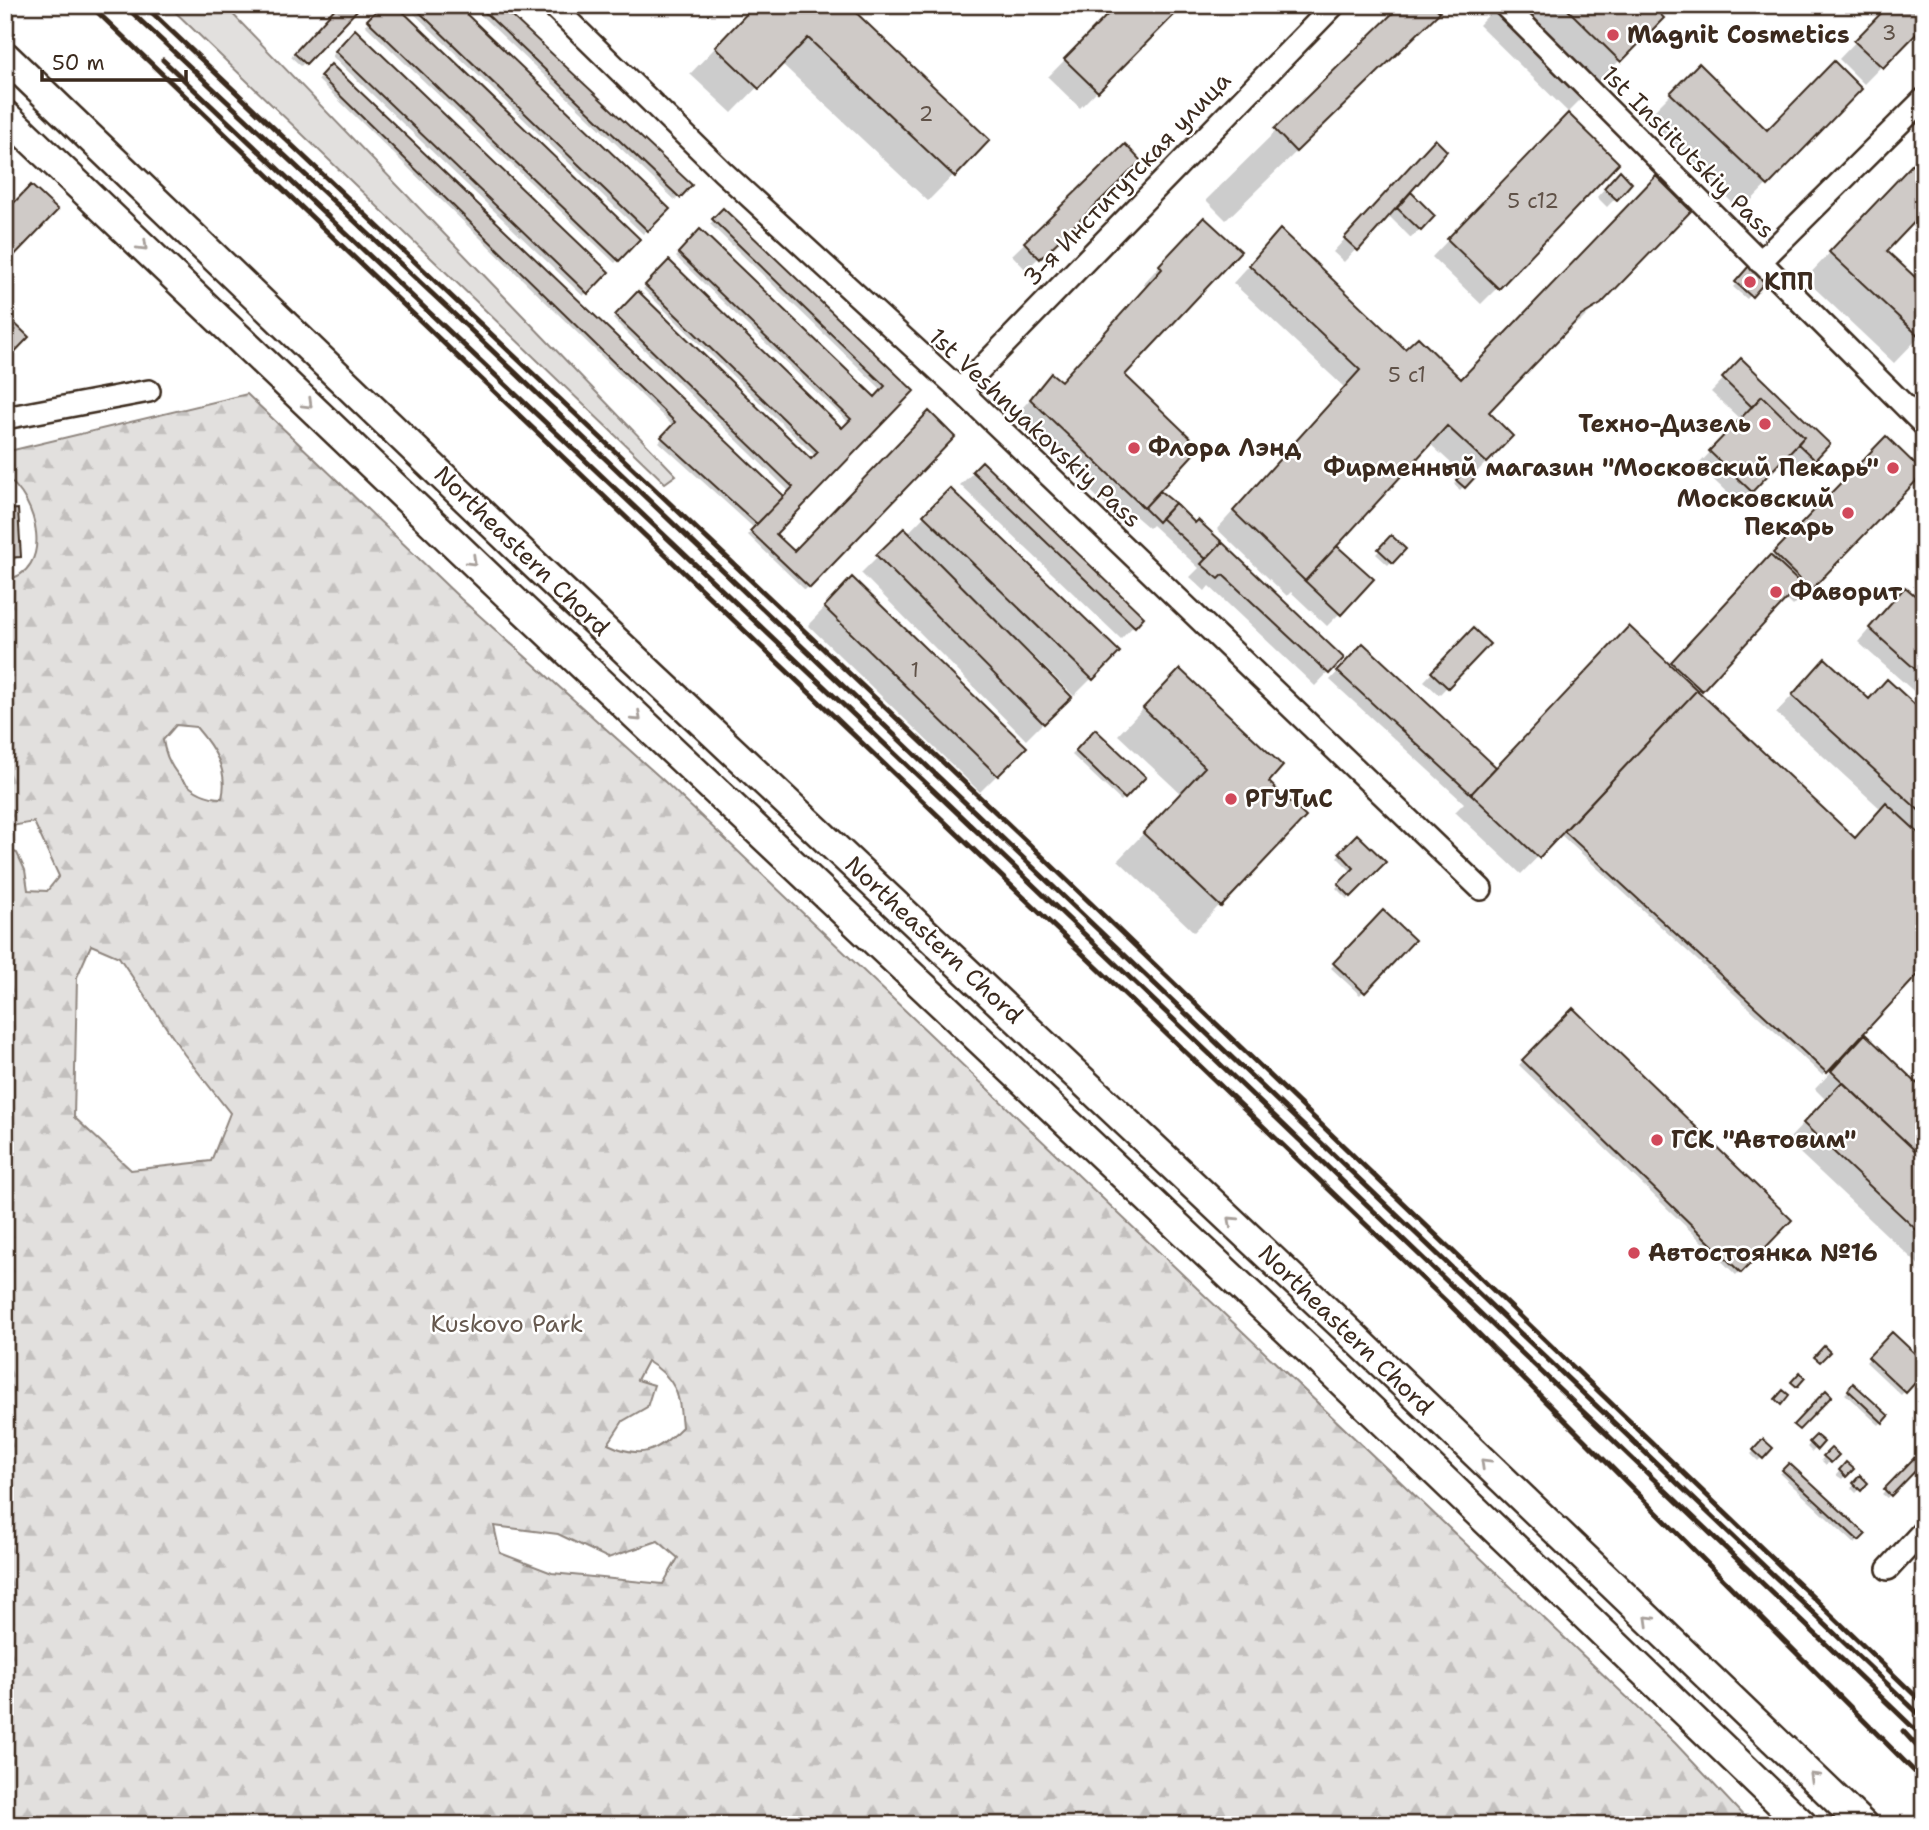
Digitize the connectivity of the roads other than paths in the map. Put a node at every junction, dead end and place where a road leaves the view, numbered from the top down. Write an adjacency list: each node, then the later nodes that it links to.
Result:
1 (552, 5): 10 (street, 1st Veshnyakovskiy Pass)
2 (1334, 5): 10 (street, 3-я Институтская улица)
3 (1504, 5): 9 (street, 1st Institutskiy Pass)
4 (5, 56): 18 (main road, Northeastern Chord, one-way to 4)
5 (1924, 99): 9 (street)
6 (5, 115): 8 (main road, Northeastern Chord)
7 (5, 144): 8 (main road)
8 (107, 211): 17 (main road, Northeastern Chord, one-way to 17)
9 (1760, 262): 13 (street, 1st Institutskiy Pass)
10 (960, 390): 14 (street, 1st Veshnyakovskiy Pass)
11 (149, 391): 12 (street)
12 (5, 418)
13 (1924, 425)
14 (1481, 889)
15 (1924, 1530): 16 (street)
16 (1888, 1569)
17 (1804, 1825)
18 (1863, 1825)

